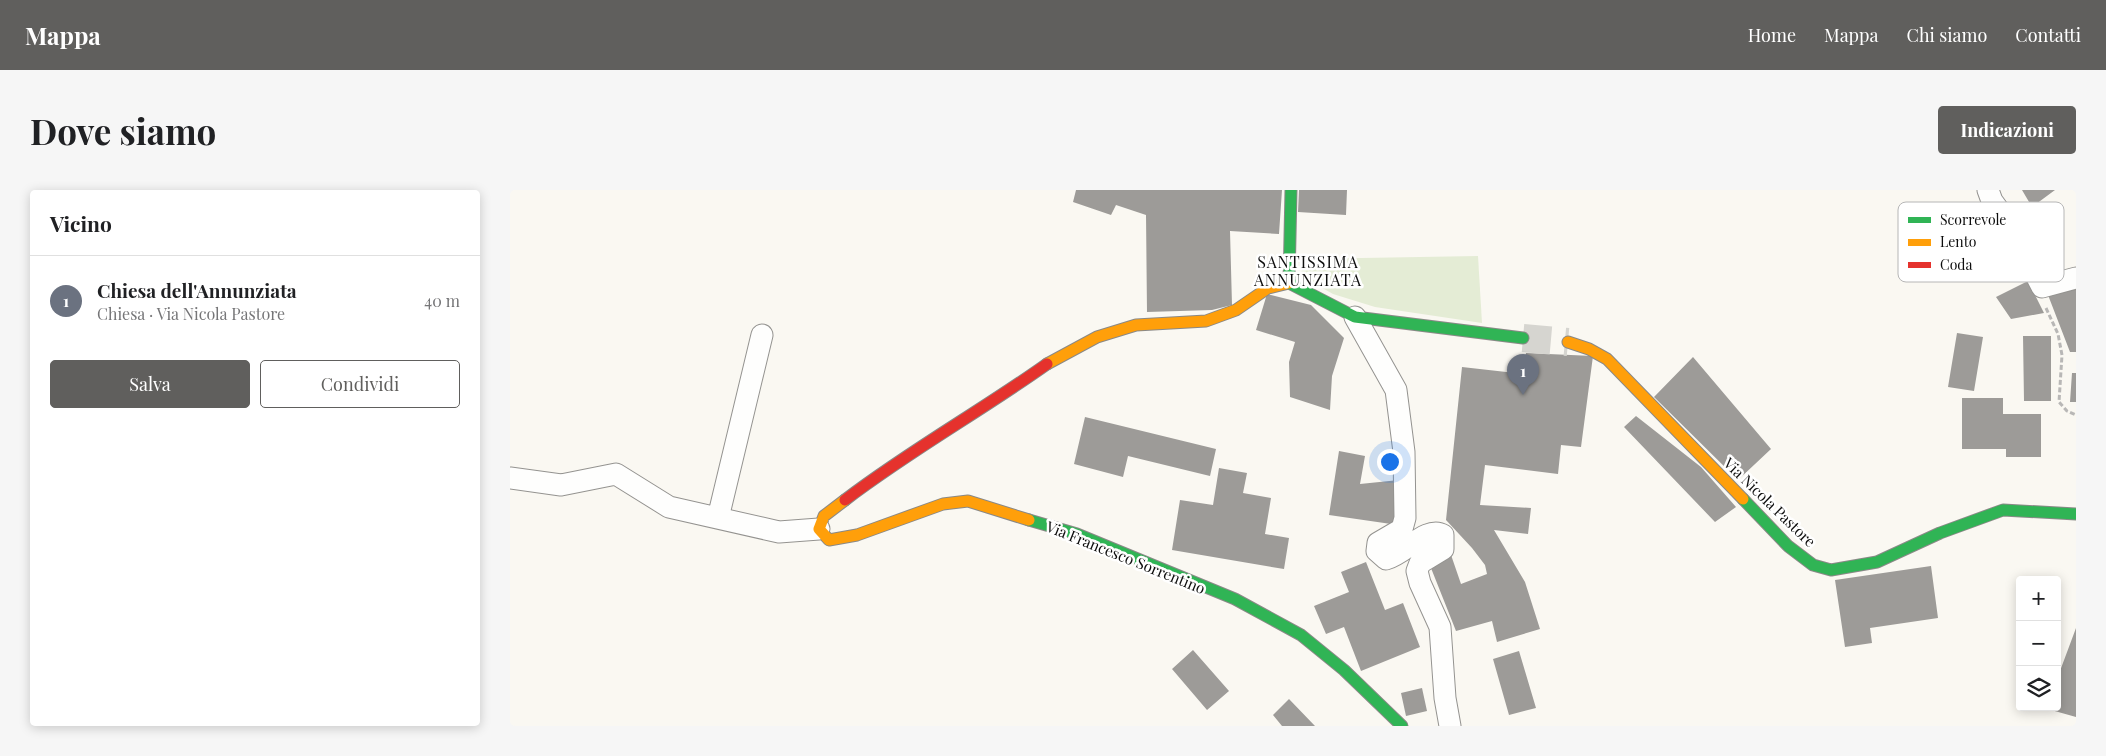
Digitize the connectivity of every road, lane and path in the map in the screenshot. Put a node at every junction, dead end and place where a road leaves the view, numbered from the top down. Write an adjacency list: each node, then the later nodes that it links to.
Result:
1 (1290, 190): 6 (street)
2 (1988, 190): 3 (street)
3 (1993, 202)
4 (2039, 282): 7 (street)
5 (2061, 282): 7 (street)
6 (1289, 283): 8 (street); 16 (street)
7 (2042, 287): 12 (path)
8 (1355, 318): 10 (street); 18 (street)
9 (762, 335): 15 (street)
10 (1523, 338)
11 (1568, 342): 14 (street, Via Nicola Pastore)
12 (2076, 415)
13 (510, 478): 15 (street, Via Francesco Sorrentino)
14 (2076, 514)
15 (718, 518): 16 (street, Via Francesco Sorrentino)
16 (819, 529): 17 (street, Via Francesco Sorrentino)
17 (1402, 726)
18 (1450, 726)

